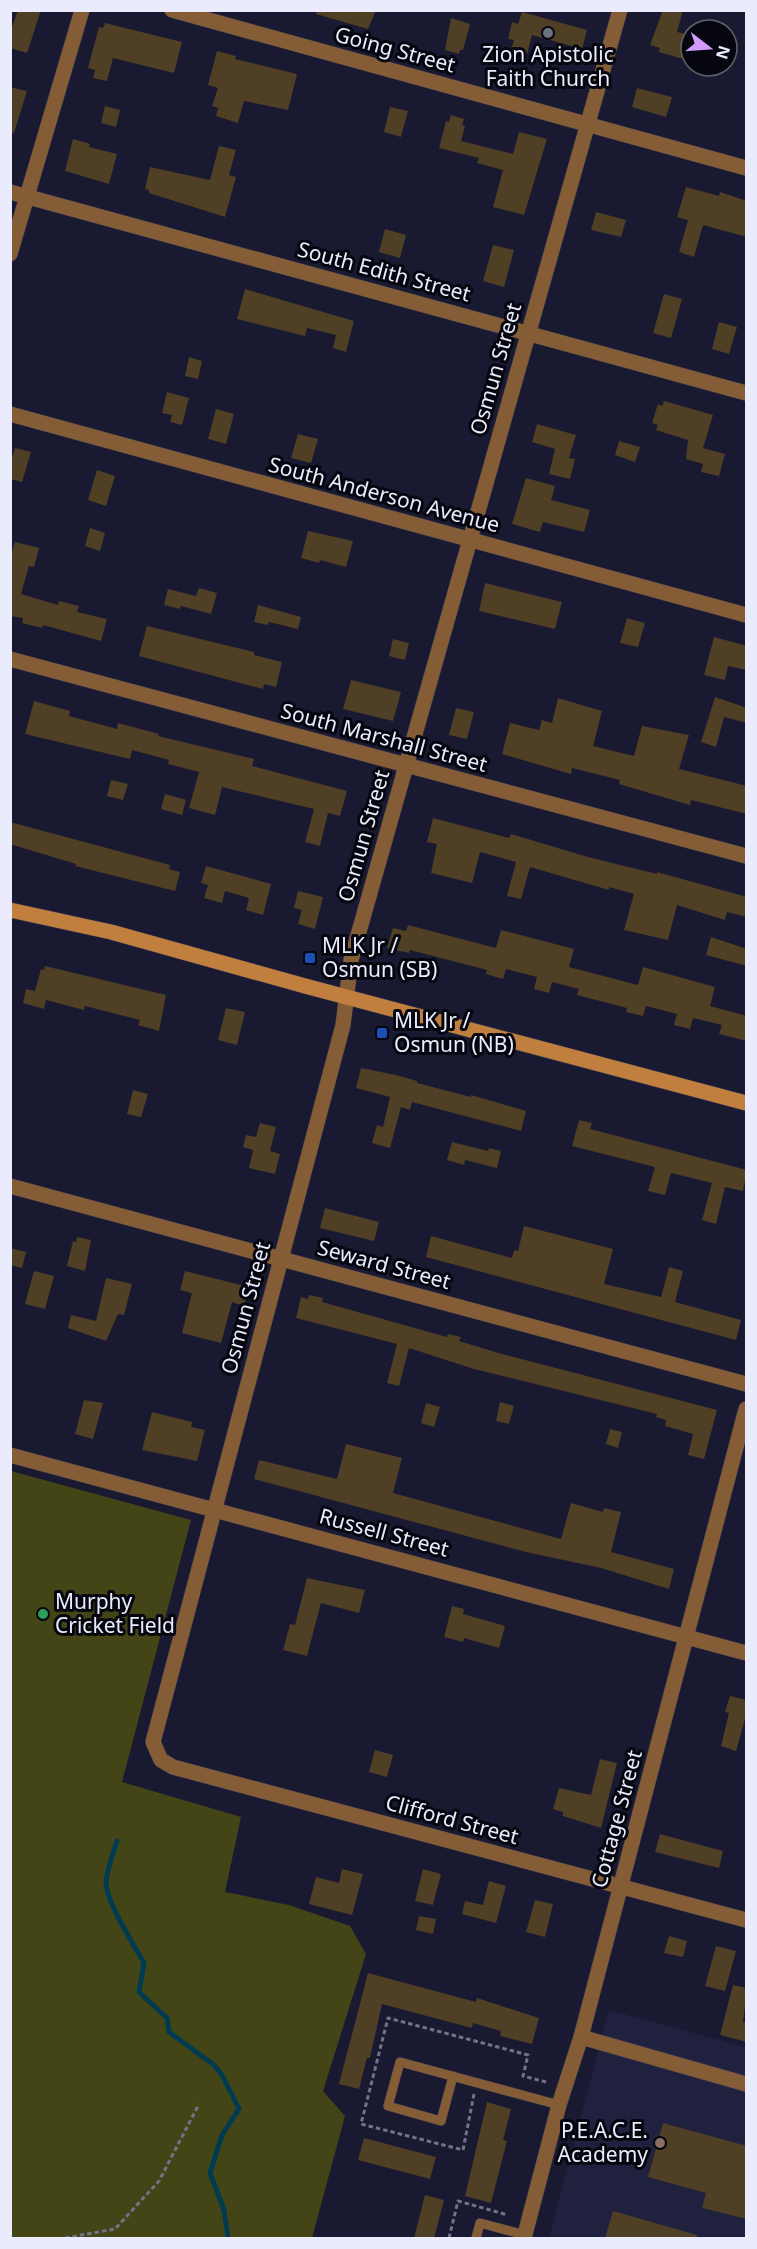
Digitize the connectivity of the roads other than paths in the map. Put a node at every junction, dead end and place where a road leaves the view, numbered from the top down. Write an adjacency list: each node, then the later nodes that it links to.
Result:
1 (82, 10): 7 (street)
2 (172, 10): 4 (street, Going Street)
3 (620, 10): 4 (street, Osmun Street)
4 (588, 124): 5 (street, Going Street); 9 (street, Osmun Street)
5 (747, 168)
6 (10, 192): 7 (street, South Edith Street)
7 (27, 196): 8 (street); 9 (street, South Edith Street)
8 (10, 254)
9 (528, 334): 10 (street, South Edith Street); 12 (street, Osmun Street)
10 (747, 393)
11 (10, 414): 12 (street, South Anderson Avenue)
12 (469, 541): 13 (street, South Anderson Avenue); 15 (street, Osmun Street)
13 (747, 615)
14 (10, 659): 15 (street, South Marshall Street)
15 (405, 766): 16 (street, South Marshall Street); 18 (street, Osmun Street)
16 (747, 856)
17 (10, 910): 18 (main road)
18 (346, 997): 19 (main road); 21 (street, Osmun Street)
19 (747, 1102)
20 (10, 1186): 21 (street, Seward Street)
21 (281, 1258): 22 (street, Seward Street); 25 (street, Osmun Street)
22 (747, 1384)
23 (747, 1409): 26 (street, Cottage Street)
24 (10, 1455): 25 (street, Russell Street)
25 (214, 1510): 26 (street, Russell Street); 28 (street, Osmun Street)
26 (687, 1636): 27 (street, Russell Street); 29 (street, Cottage Street)
27 (747, 1653)
28 (154, 1749): 29 (street, Clifford Street)
29 (620, 1887): 30 (street, Clifford Street); 31 (street, Cottage Street)
30 (747, 1920)
31 (581, 2037): 33 (street); 34 (street, Cottage Street)
32 (453, 2076): 32 (lane); 34 (lane)
33 (747, 2084)
34 (560, 2105): 35 (street, Cottage Street)
35 (525, 2237): 36 (lane)
36 (476, 2238)

